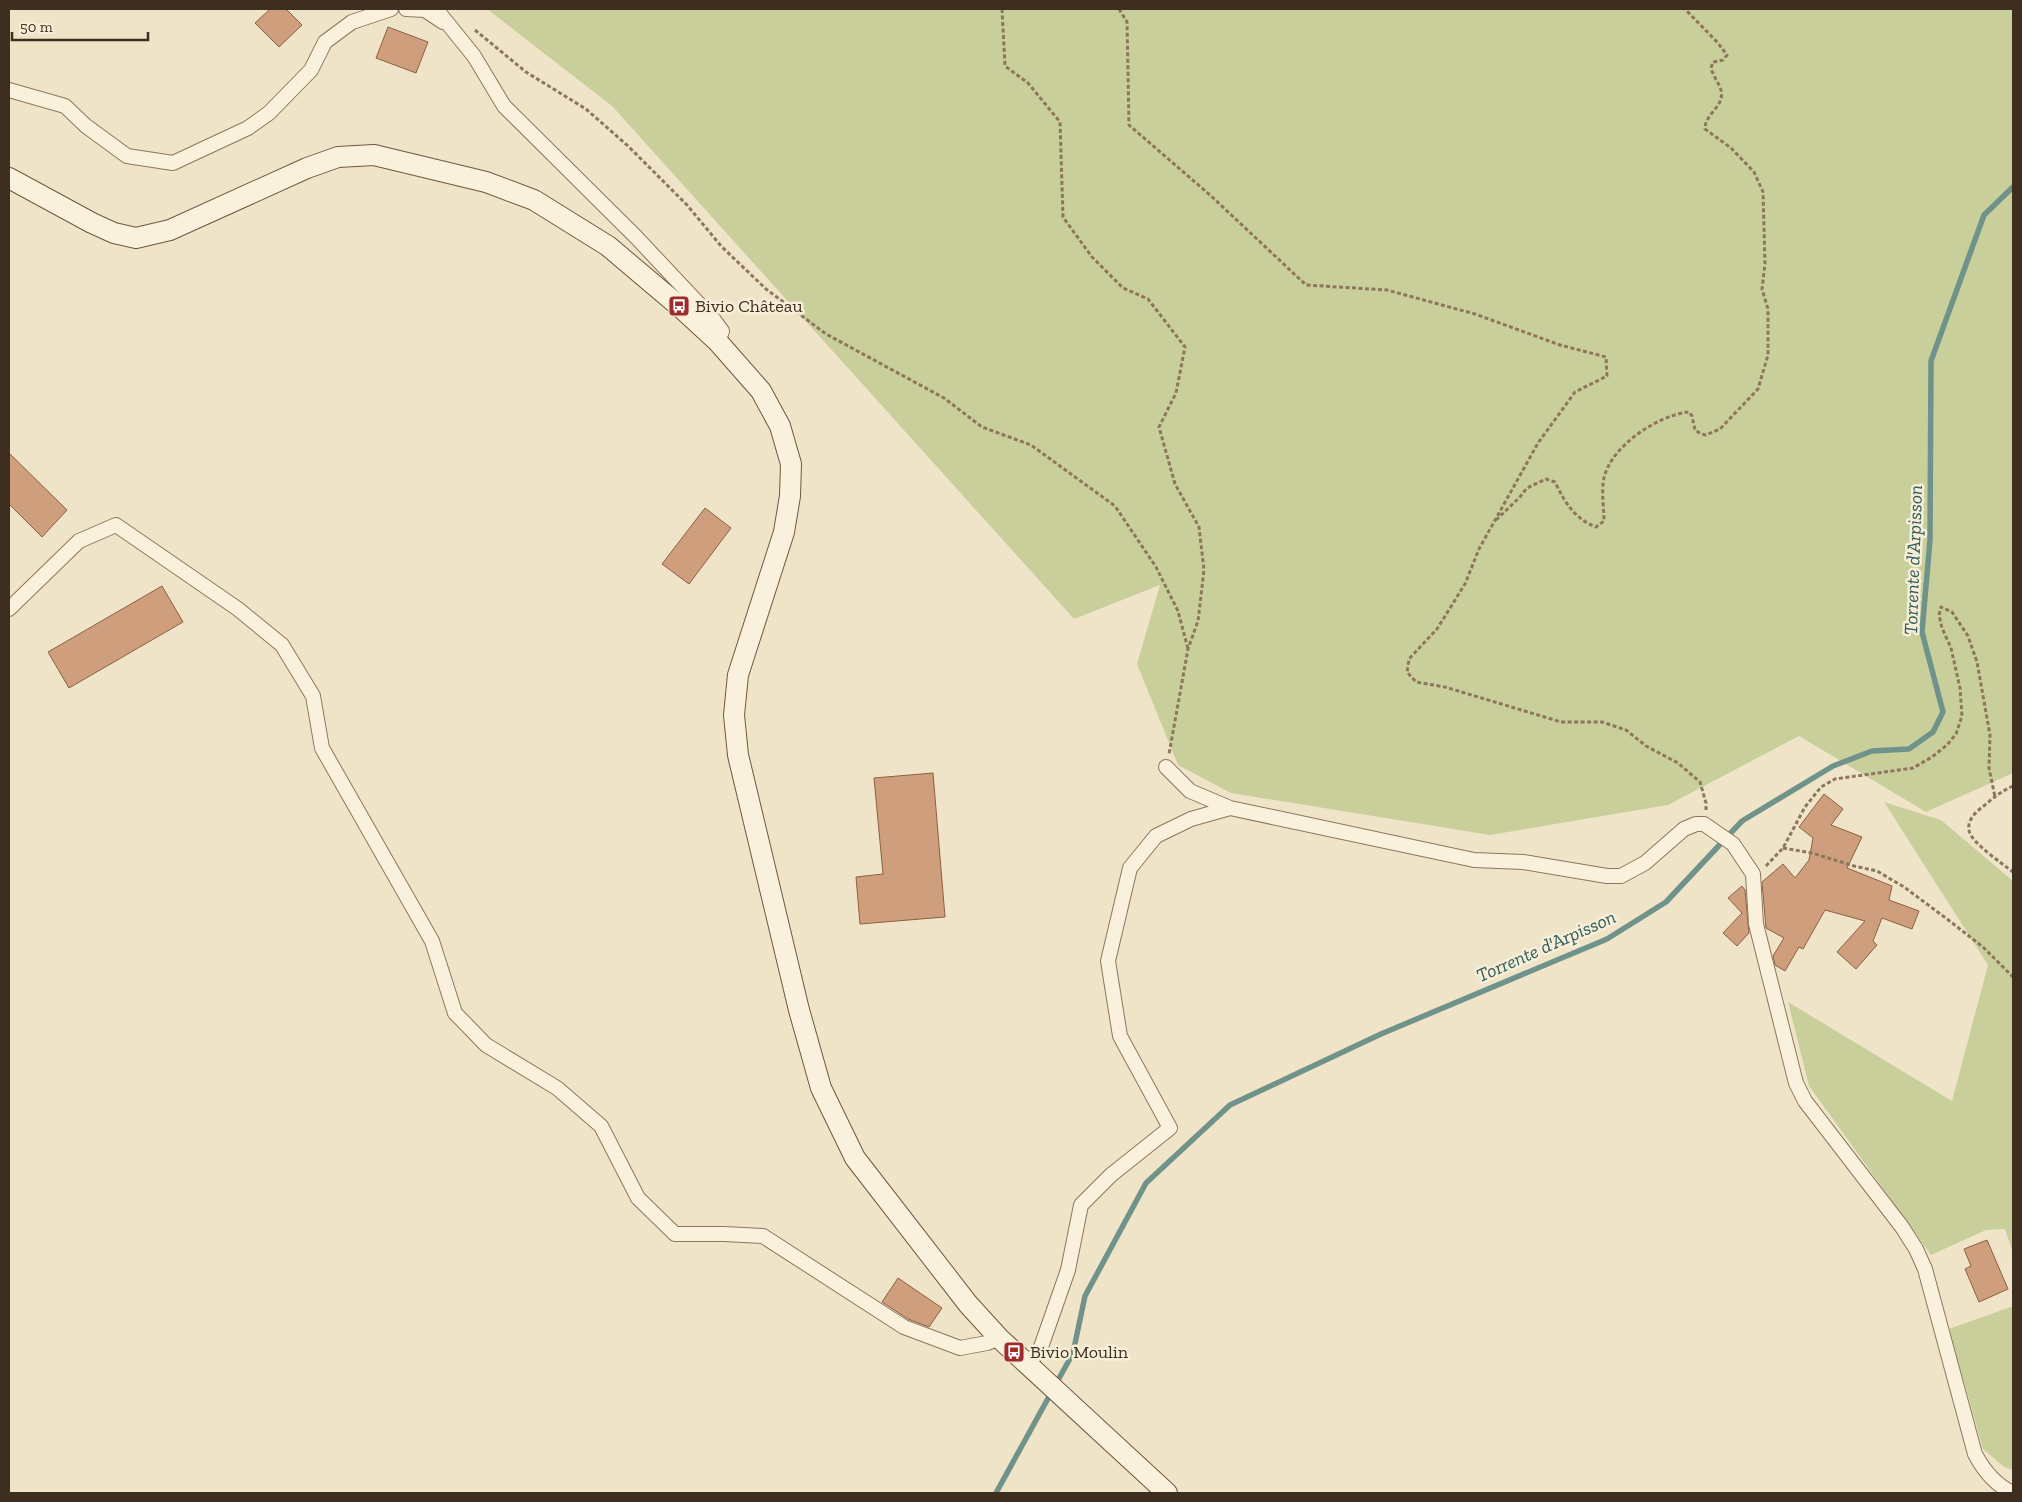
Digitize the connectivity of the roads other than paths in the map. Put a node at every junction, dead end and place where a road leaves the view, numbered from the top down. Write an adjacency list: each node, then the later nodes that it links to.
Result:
1 (391, 9): 5 (street)
2 (406, 9): 4 (street)
3 (436, 9): 4 (street)
4 (452, 28): 7 (street)
5 (9, 90)
6 (9, 178): 7 (main road)
7 (718, 342): 11 (main road)
8 (9, 609): 11 (street)
9 (1166, 767): 10 (street)
10 (1230, 808): 12 (street); 14 (street)
11 (999, 1338): 12 (main road)
12 (1033, 1370): 13 (main road)
13 (1167, 1493)
14 (2013, 1493)

